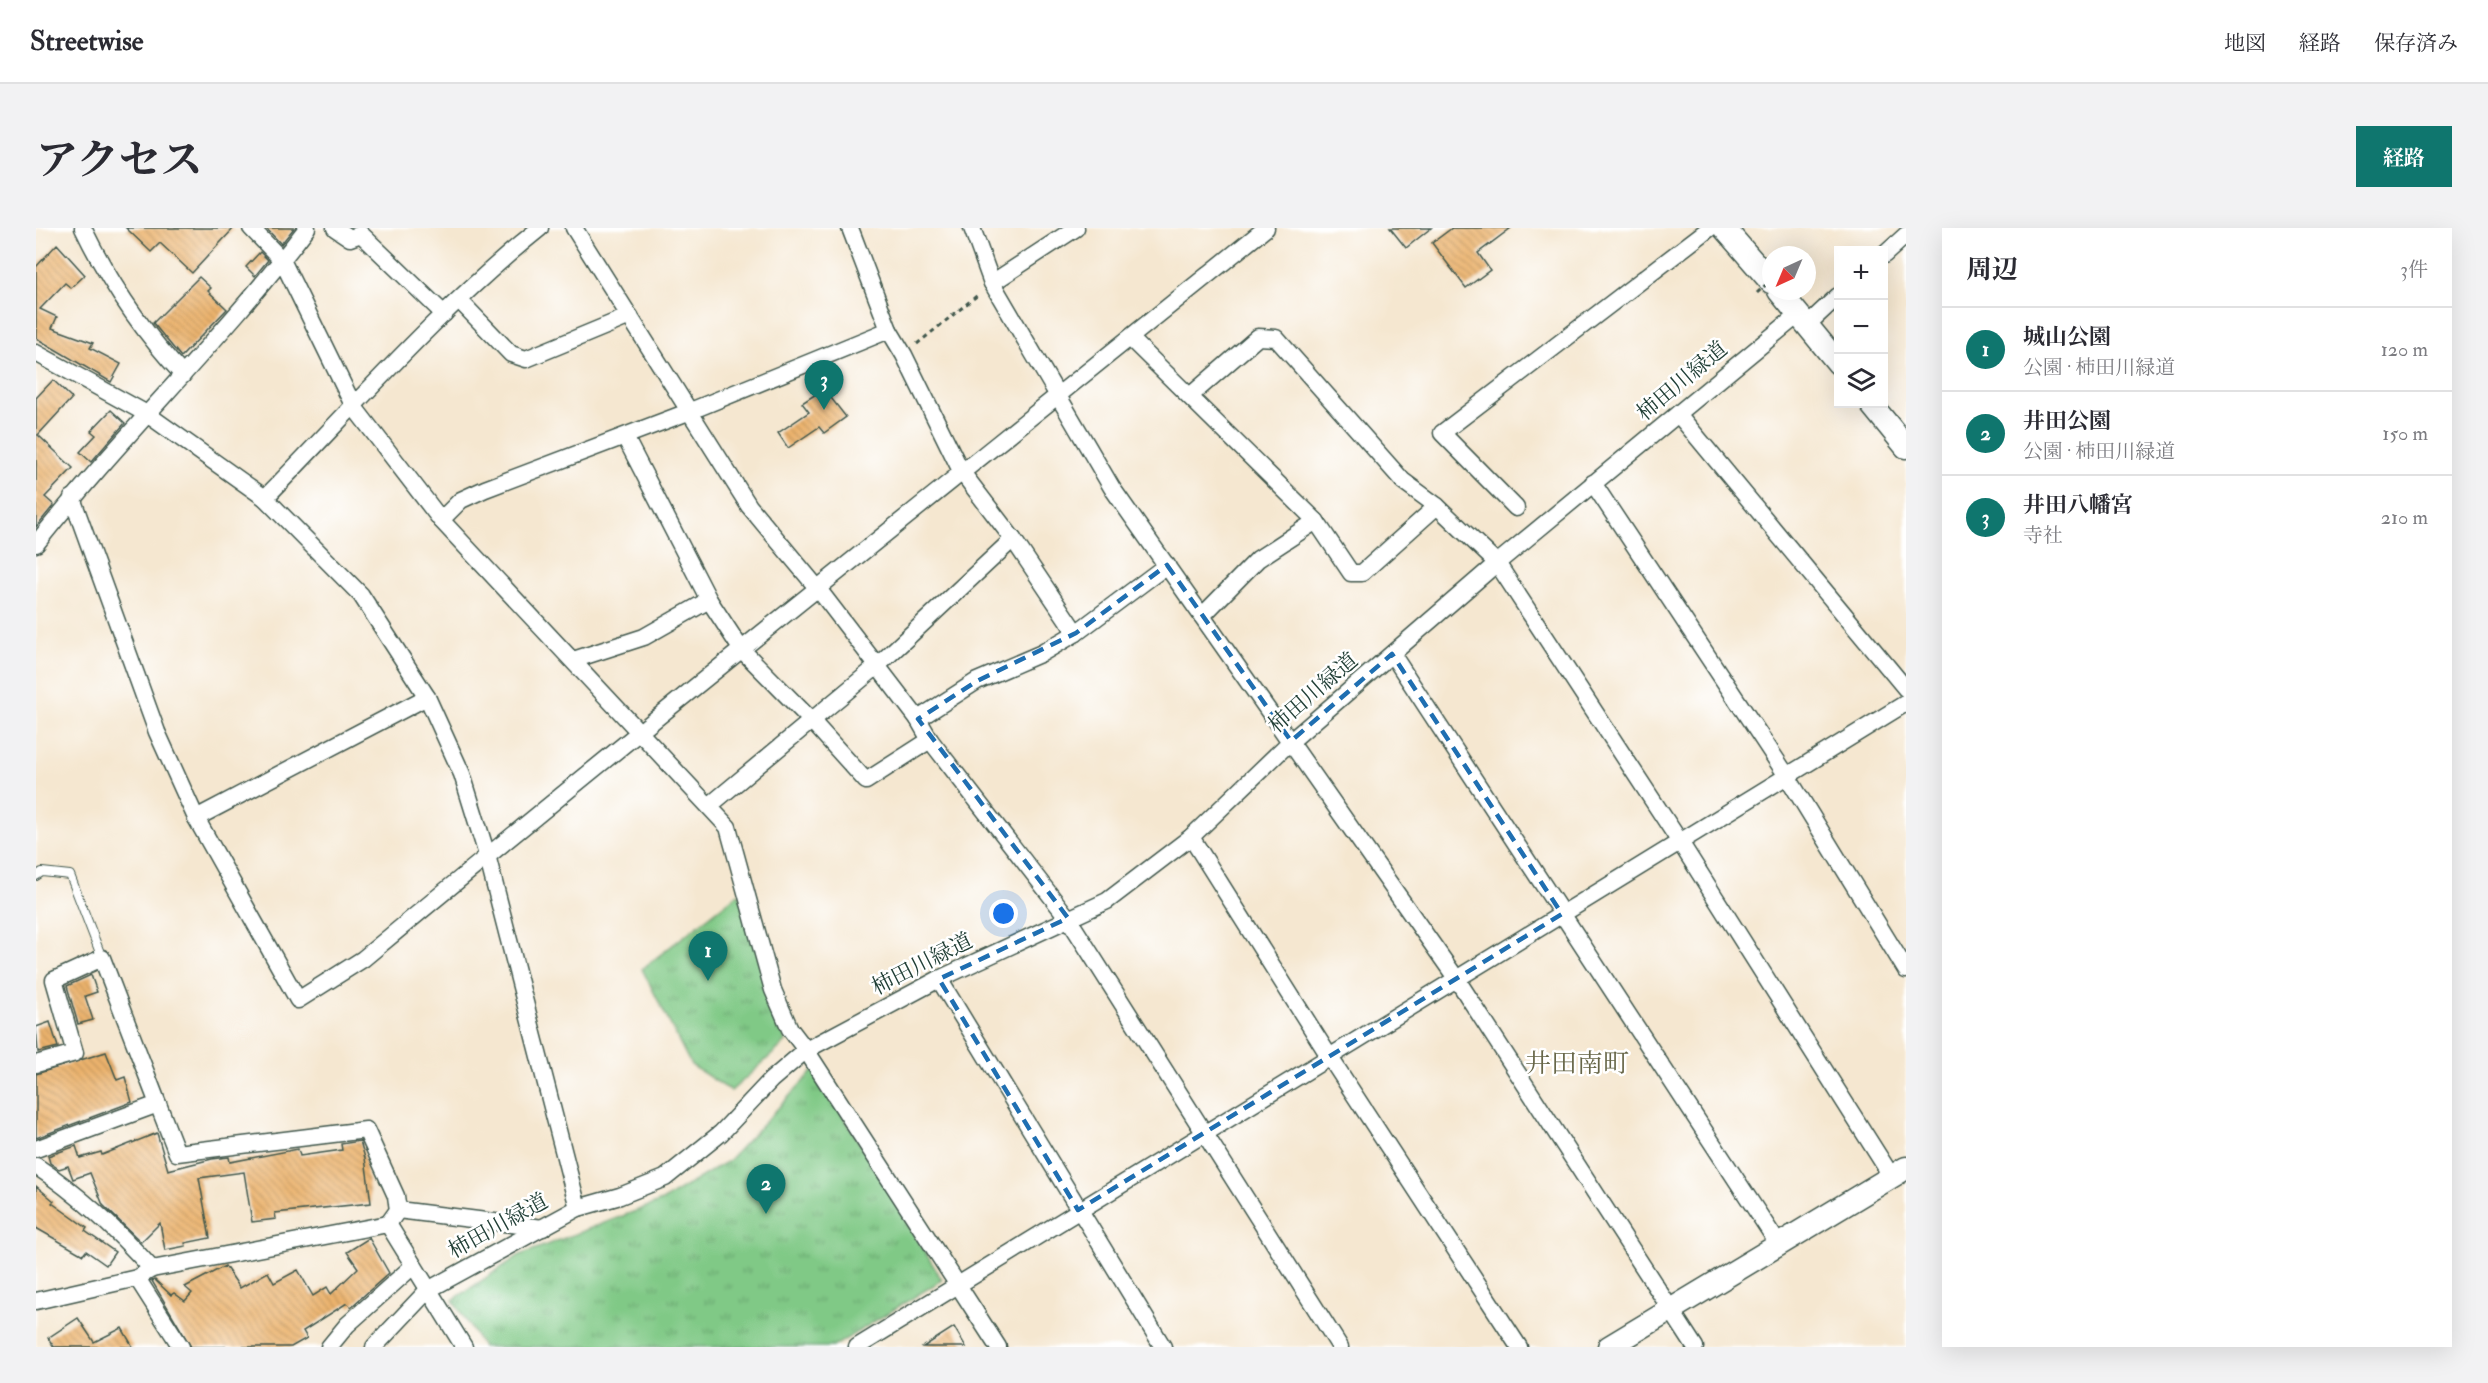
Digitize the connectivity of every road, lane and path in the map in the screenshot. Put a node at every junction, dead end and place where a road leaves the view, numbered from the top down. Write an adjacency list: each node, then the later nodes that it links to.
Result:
1 (83, 228): 29 (street)
2 (251, 228): 15 (street)
3 (307, 228): 15 (street)
4 (335, 228): 21 (street)
5 (540, 228): 20 (street)
6 (574, 228): 22 (street)
7 (850, 228): 24 (street)
8 (972, 228): 17 (street)
9 (1076, 228): 17 (street)
10 (1266, 228): 25 (street)
11 (1710, 228): 44 (street)
12 (1724, 228): 16 (street)
13 (1906, 235): 14 (street)
14 (1888, 251)
15 (282, 260): 29 (street); 32 (street)
16 (1762, 276)
17 (992, 283): 27 (path); 31 (street)
18 (1834, 299): 23 (street, 柿田川緑道)
19 (1784, 300): 23 (street)
20 (460, 301): 21 (street); 22 (street)
21 (444, 314): 32 (street)
22 (630, 316): 34 (street)
23 (1804, 319): 28 (street); 36 (street, 柿田川緑道)
24 (889, 330): 27 (street); 34 (street)
25 (1130, 338): 30 (street); 31 (street)
26 (36, 353): 35 (street)
27 (904, 355): 39 (street)
28 (1834, 357)
29 (183, 375): 35 (street)
30 (1190, 396): 43 (street); 46 (street)
31 (1057, 397): 39 (street); 50 (street)
32 (354, 407): 42 (street); 45 (street)
33 (1874, 408): 38 (street)
34 (688, 412): 37 (street); 51 (street)
35 (147, 414): 41 (street); 42 (street)
36 (1678, 414): 40 (street, 柿田川緑道); 59 (street)
37 (625, 437): 45 (street); 52 (street)
38 (1906, 447)
39 (961, 471): 47 (street); 51 (street)
40 (1593, 483): 49 (street, 柿田川緑道); 67 (street)
41 (72, 498): 48 (street); 69 (street)
42 (265, 498): 60 (street)
43 (1437, 506): 46 (street); 49 (street)
44 (1516, 508)
45 (441, 520): 57 (street)
46 (1316, 521): 53 (street)
47 (1013, 540): 54 (street); 58 (street)
48 (36, 544)
49 (1497, 563): 56 (street, 柿田川緑道); 71 (street)
50 (1167, 565): 53 (street); 54 (street)
51 (819, 590): 55 (street); 58 (street)
52 (709, 600): 55 (street); 57 (street)
53 (1202, 616): 66 (street)
54 (1076, 633): 63 (street)
55 (741, 649): 62 (street); 64 (street)
56 (1392, 654): 66 (street, 柿田川緑道); 74 (street)
57 (573, 660): 64 (street)
58 (876, 667): 62 (street); 63 (street)
59 (1906, 689)
60 (427, 697): 69 (street); 72 (street)
61 (1906, 704): 67 (street)
62 (810, 719): 65 (street); 68 (street)
63 (918, 719): 65 (street)
64 (640, 732): 68 (street); 72 (street)
65 (930, 740): 75 (street)
66 (1291, 741): 70 (street, 柿田川緑道); 78 (street)
67 (1786, 776): 71 (street); 77 (street)
68 (709, 806): 80 (street)
69 (196, 818): 72 (street)
70 (1191, 837): 75 (street, 柿田川緑道); 81 (street)
71 (1680, 842): 74 (street); 87 (street)
72 (487, 855): 88 (street)
73 (36, 876): 76 (lane)
74 (1562, 914): 78 (street); 93 (street)
75 (1068, 918): 79 (street, 柿田川緑道); 84 (street)
76 (102, 958): 82 (street); 83 (street)
77 (1906, 970)
78 (1456, 978): 81 (street); 100 (street)
79 (939, 979): 80 (street, 柿田川緑道); 90 (street)
80 (806, 1050): 88 (street, 柿田川緑道); 97 (street)
81 (1329, 1056): 84 (street); 109 (street)
82 (36, 1064)
83 (158, 1104): 85 (street); 89 (street)
84 (1204, 1132): 90 (street); 108 (street)
85 (36, 1149)
86 (36, 1166): 95 (street)
87 (1899, 1173): 93 (street)
88 (578, 1208): 92 (street, 柿田川緑道)
89 (398, 1210): 91 (street); 92 (street)
90 (1078, 1210): 97 (street); 107 (street)
91 (387, 1224): 94 (street); 95 (street)
92 (543, 1228): 98 (street, 柿田川緑道)
93 (1779, 1245): 100 (street)
94 (413, 1266): 98 (street); 102 (street)
95 (152, 1269): 96 (street)
96 (136, 1278): 99 (street); 101 (street)
97 (958, 1284): 105 (street); 106 (street)
98 (428, 1290): 103 (street, 柿田川緑道); 104 (street)
99 (36, 1301)
100 (1670, 1310): 110 (street); 111 (street)
101 (181, 1347)
102 (329, 1347)
103 (374, 1347)
104 (464, 1347)
105 (857, 1347)
106 (998, 1347)
107 (1163, 1347)
108 (1340, 1347)
109 (1519, 1347)
110 (1609, 1347)
111 (1695, 1347)

